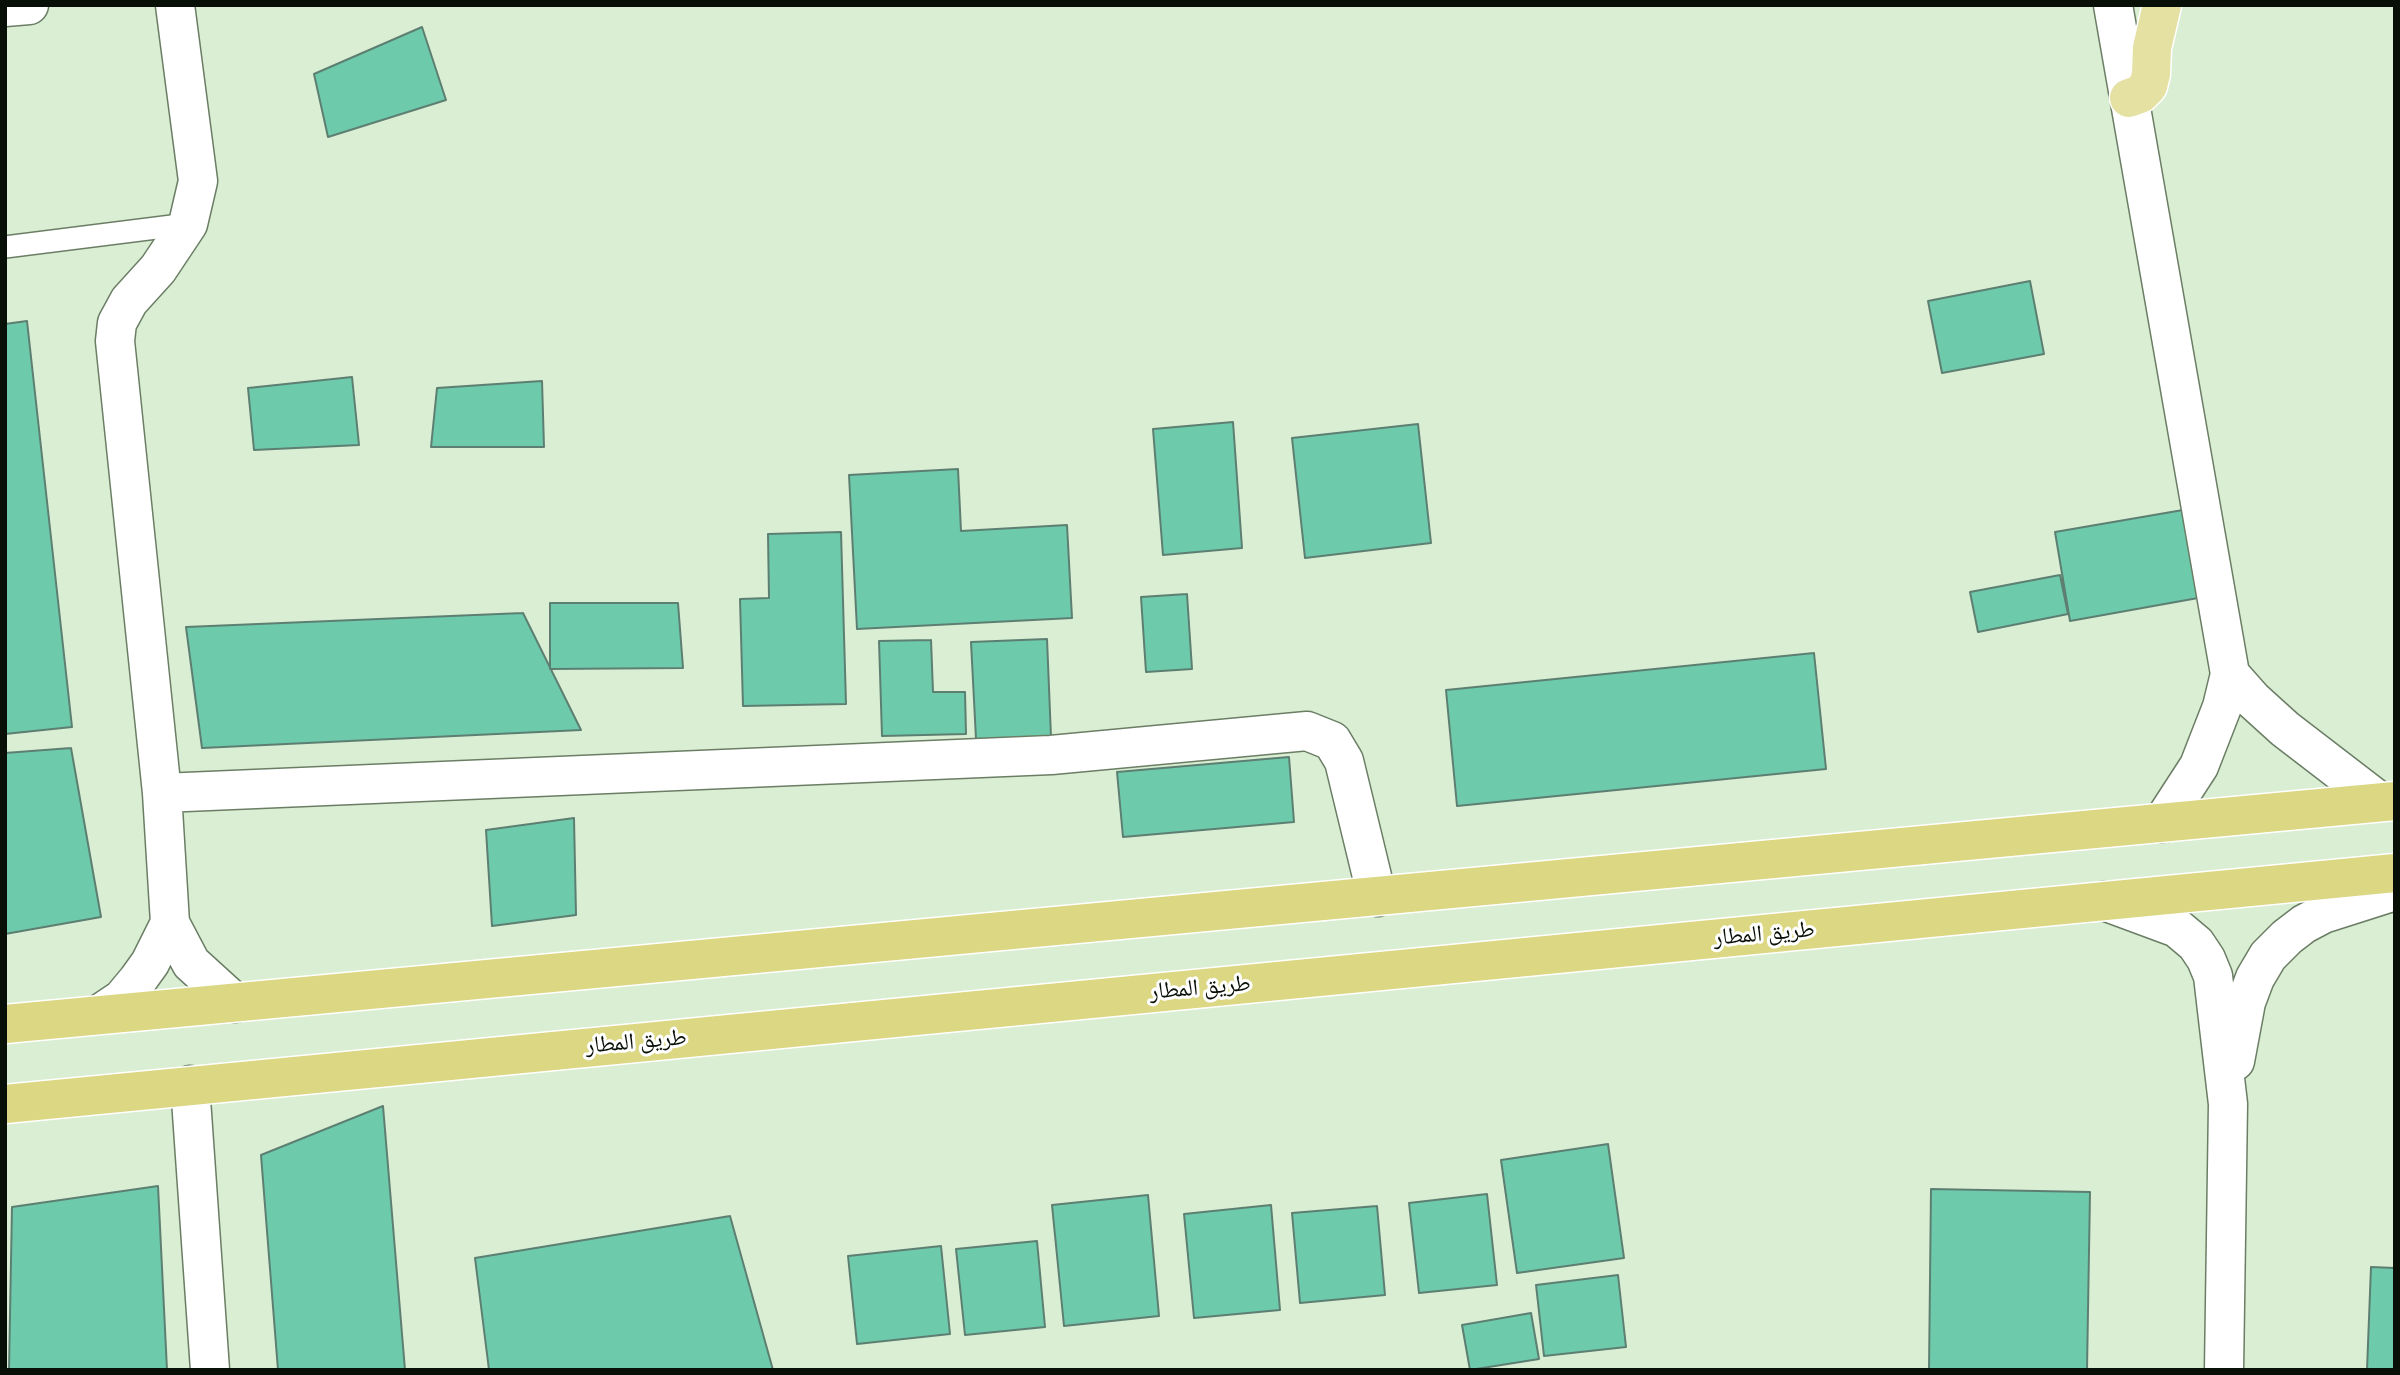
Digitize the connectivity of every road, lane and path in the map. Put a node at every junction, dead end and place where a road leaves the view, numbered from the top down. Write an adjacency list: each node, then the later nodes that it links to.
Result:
1 (29, 5): 5 (street)
2 (175, 5): 7 (street)
3 (2113, 5): 6 (street)
4 (2162, 5): 6 (main road)
5 (5, 7)
6 (2129, 98): 9 (street)
7 (188, 224): 8 (lane); 10 (street)
8 (5, 247)
9 (2230, 674): 11 (street); 12 (street)
10 (162, 793): 15 (street); 17 (street)
11 (2387, 802): 12 (highway)
12 (2162, 823): 15 (highway)
13 (2395, 873): 16 (highway, طريق المطار)
14 (2395, 891): 23 (street)
15 (1377, 897): 18 (highway)
16 (2104, 901): 21 (highway, طريق المطار); 23 (street)
17 (170, 923): 18 (street); 19 (street)
18 (235, 1003): 19 (highway)
19 (98, 1015): 20 (highway)
20 (5, 1024)
21 (190, 1085): 22 (highway, طريق المطار); 24 (street)
22 (5, 1104)
23 (2228, 1104): 25 (street)
24 (210, 1370)
25 (2224, 1370)

